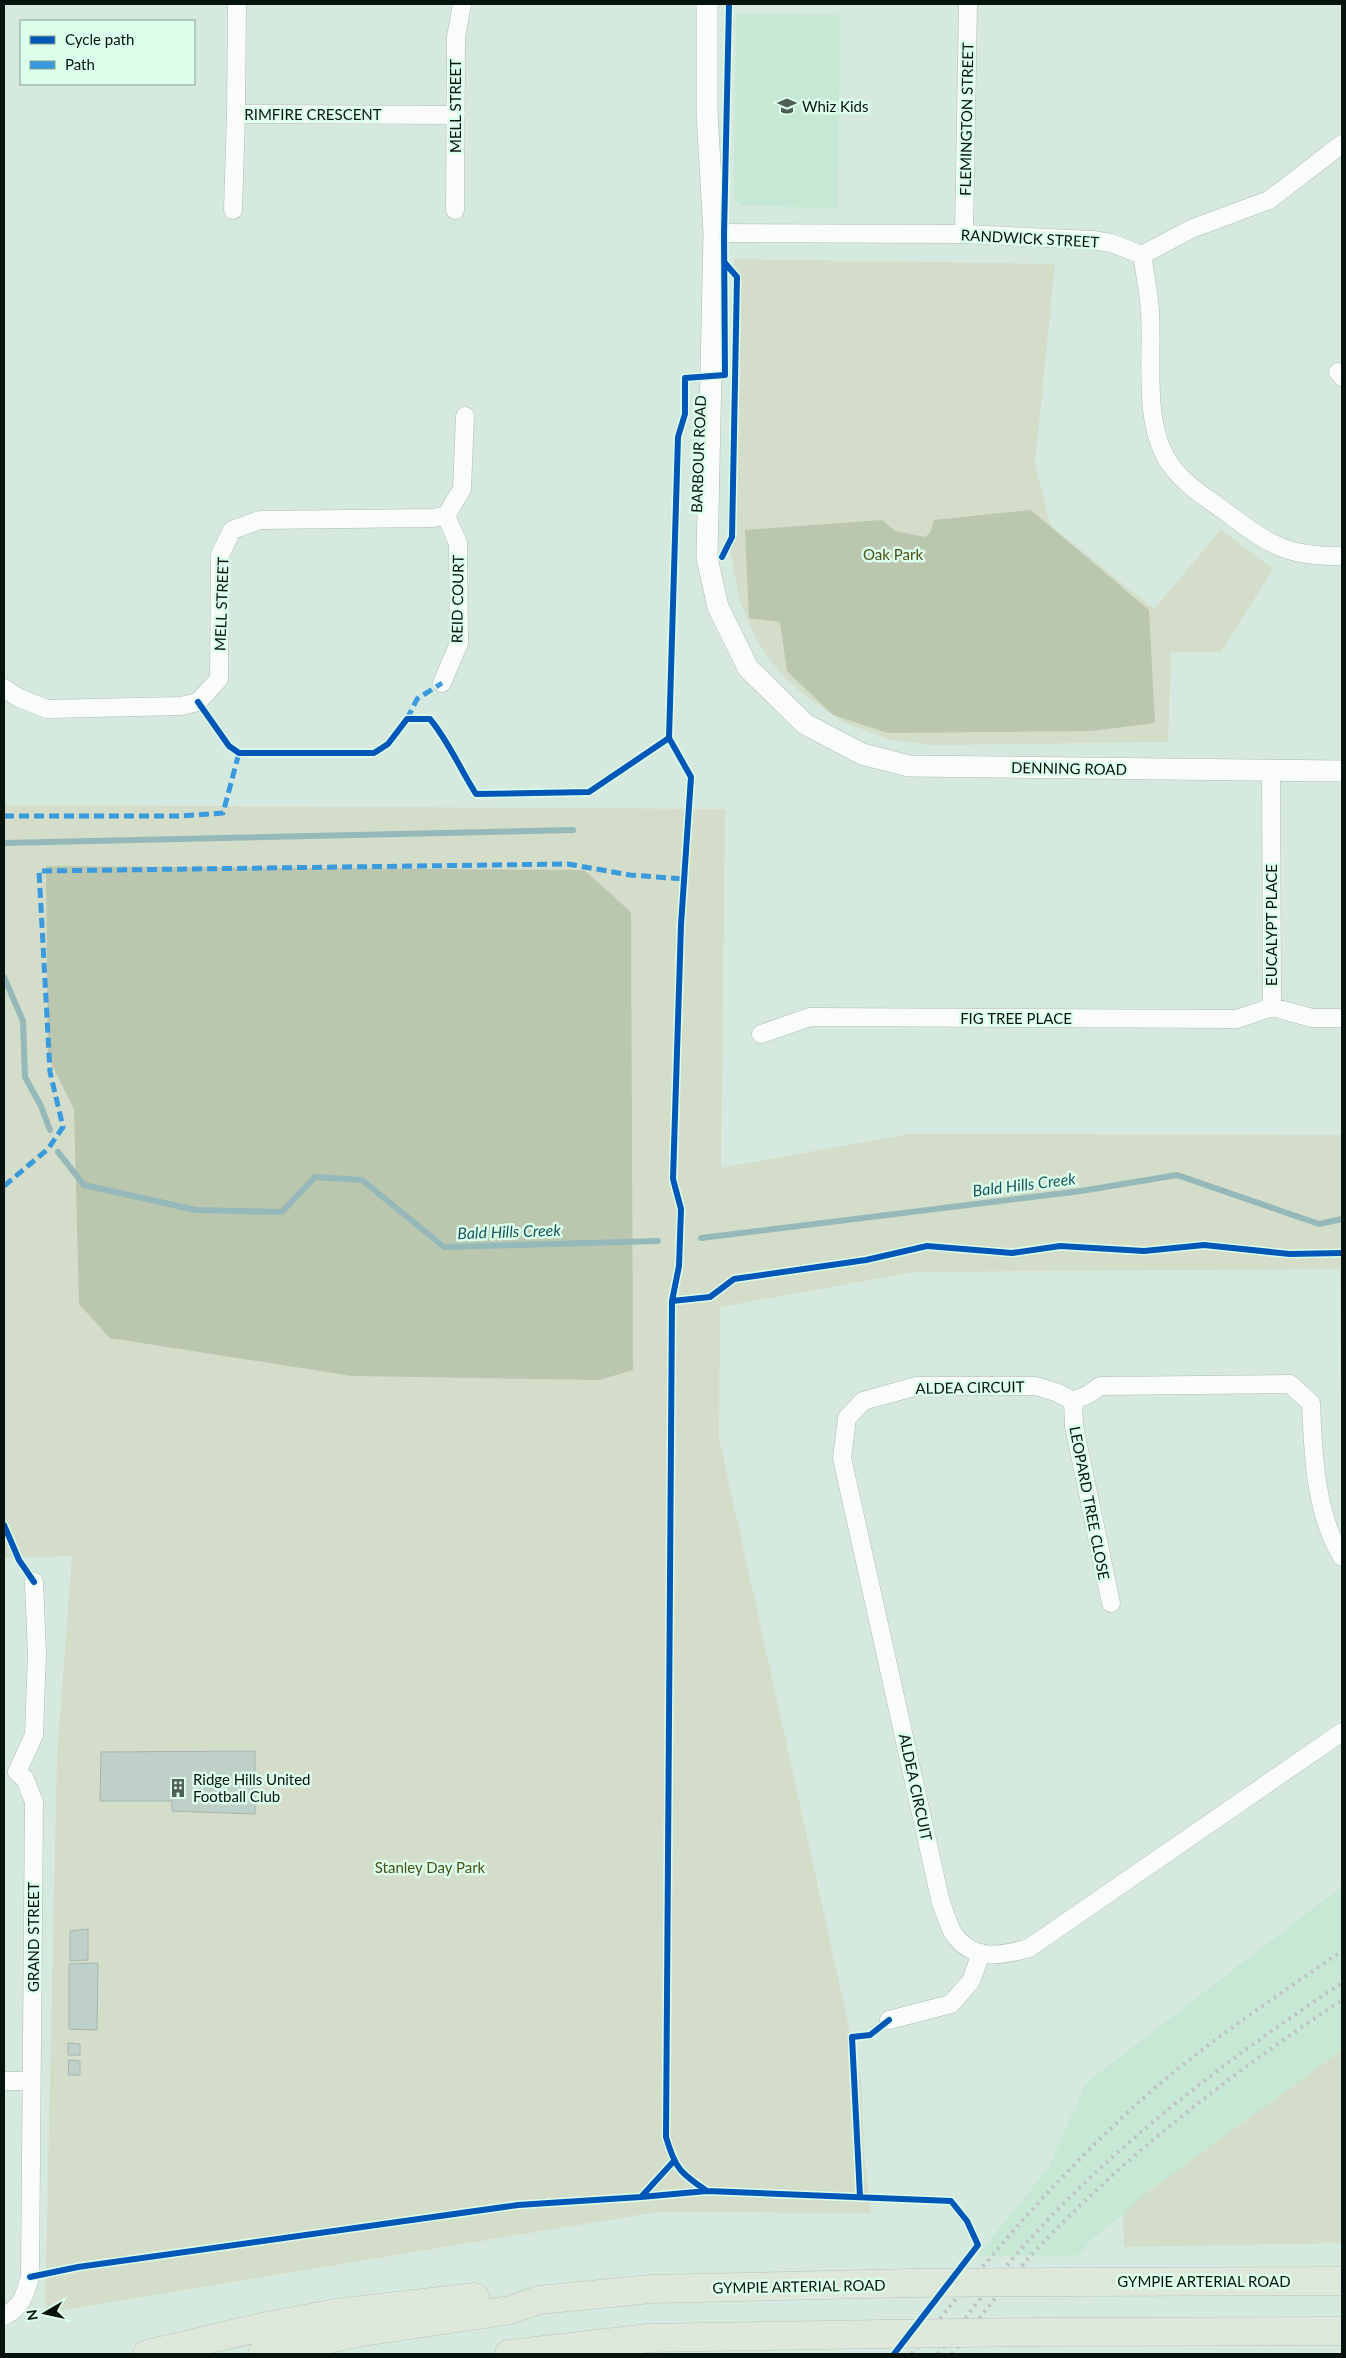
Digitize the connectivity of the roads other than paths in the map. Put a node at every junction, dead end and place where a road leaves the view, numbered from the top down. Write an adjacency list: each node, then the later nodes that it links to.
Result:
1 (237, 4): 5 (street)
2 (462, 4): 6 (street, MELL STREET)
3 (707, 4): 10 (street, BARBOUR ROAD)
4 (968, 4): 11 (street, FLEMINGTON STREET)
5 (236, 114): 6 (street, RIMFIRE CRESCENT); 8 (street, RIMFIRE CRESCENT)
6 (456, 115): 9 (street, MELL STREET)
7 (1342, 144): 12 (street)
8 (233, 210)
9 (455, 210)
10 (714, 233): 11 (street, RANDWICK STREET); 18 (street, BARBOUR ROAD)
11 (964, 234): 12 (street, RANDWICK STREET)
12 (1142, 255): 15 (street)
13 (465, 416): 14 (street)
14 (446, 516): 16 (street, REID COURT); 17 (street, MELL STREET)
15 (1342, 556)
16 (442, 683)
17 (4, 688)
18 (805, 724): 19 (street, DENNING ROAD)
19 (1270, 771): 20 (street, DENNING ROAD); 21 (street, EUCALYPT PLACE)
20 (1342, 771)
21 (1272, 1007): 22 (street, EUCALYPT PLACE); 23 (street, FIG TREE PLACE)
22 (1342, 1018)
23 (761, 1034)
24 (1074, 1401): 25 (street); 27 (street, LEOPARD TREE CLOSE); 30 (street, ALDEA CIRCUIT)
25 (1342, 1557)
26 (34, 1582): 29 (street, GRAND STREET)
27 (1111, 1603)
28 (1342, 1732): 30 (street)
29 (10, 1772): 33 (street, GRAND STREET)
30 (981, 1953): 31 (street)
31 (889, 2020)
32 (4, 2081): 33 (street)
33 (32, 2081): 36 (street, GRAND STREET)
34 (1342, 2281): 35 (highway, GYMPIE ARTERIAL ROAD, bridge)
35 (539, 2300): 38 (highway); 39 (highway, GYMPIE ARTERIAL ROAD)
36 (4, 2316)
37 (1342, 2331): 40 (highway, bridge)
38 (147, 2354)
39 (262, 2354)
40 (509, 2354)

